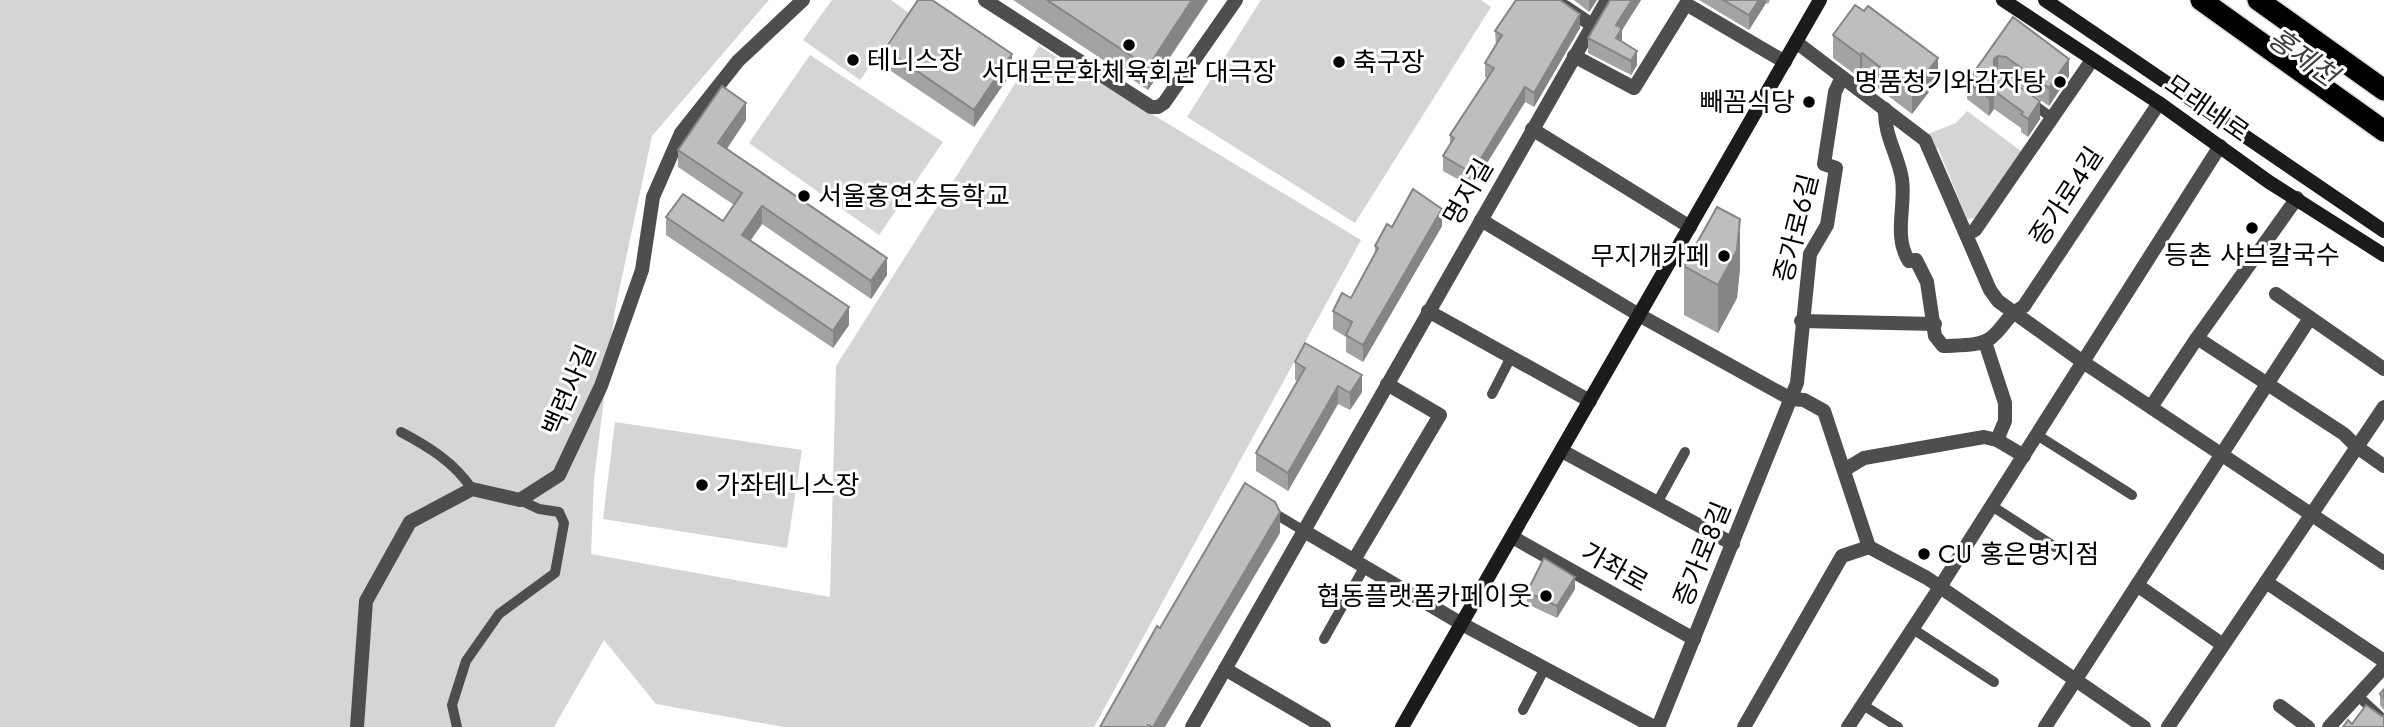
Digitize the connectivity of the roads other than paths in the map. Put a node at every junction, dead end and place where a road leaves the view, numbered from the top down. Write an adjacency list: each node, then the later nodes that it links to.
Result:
1 (803, 0): 62 (street, 백련사길)
2 (985, 0): 3 (street)
3 (1236, 0)
4 (1559, 0): 11 (street)
5 (1606, 0): 11 (street, 명지길)
6 (1820, 0): 12 (main road)
7 (2003, 0): 14 (main road, 모래내로)
8 (2045, 0): 28 (main road, 모래내로)
9 (2201, 0): 23 (highway)
10 (2258, 0): 17 (highway)
11 (1592, 25): 13 (street, 명지길)
12 (1796, 42): 15 (main road); 16 (street)
13 (1574, 56): 15 (street); 22 (street, 명지길)
14 (2092, 60): 19 (main road, 모래내로); 21 (street, 증가로4길)
15 (1785, 62): 27 (main road)
16 (1842, 76): 20 (street); 36 (street, 증가로6길)
17 (2384, 90)
18 (2021, 95): 21 (lane, 증가로4길)
19 (2159, 103): 24 (main road, 모래내로); 33 (street, 증가로4길)
20 (1885, 109): 29 (street); 37 (street)
21 (2052, 118): 29 (street, 증가로4길)
22 (1532, 129): 26 (street, 명지길); 27 (street)
23 (2384, 131)
24 (2220, 146): 25 (main road, 모래내로); 41 (street)
25 (2297, 198): 30 (main road, 모래내로); 38 (street)
26 (1480, 220): 32 (street, 명지길); 34 (street)
27 (1690, 227): 34 (main road)
28 (2384, 231)
29 (1967, 234): 33 (street)
30 (2384, 255)
31 (2276, 295): 35 (street)
32 (1429, 311): 40 (street); 43 (street, 명지길)
33 (2012, 313): 39 (street, 증가로4길); 41 (street)
34 (1639, 315): 46 (street); 47 (main road)
35 (2310, 318): 42 (street); 44 (street)
36 (1801, 321): 37 (street); 46 (street, 증가로6길)
37 (1935, 324): 39 (street)
38 (2197, 338): 44 (street); 48 (street)
39 (1985, 342): 52 (street)
40 (1511, 357): 45 (lane); 47 (street)
41 (2083, 362): 48 (street); 51 (street)
42 (2384, 369)
43 (1387, 384): 67 (street, 명지길); 72 (street)
44 (2267, 384): 53 (street); 56 (street)
45 (1492, 394)
46 (1791, 399): 59 (street); 69 (street, 증가로8길)
47 (1590, 401): 54 (main road)
48 (2151, 407): 56 (street)
49 (2383, 412): 53 (street)
50 (401, 432): 60 (lane)
51 (2037, 435): 57 (street); 61 (lane)
52 (1997, 440): 57 (street); 59 (street)
53 (2357, 447): 58 (street); 66 (street)
54 (1562, 451): 63 (street); 68 (main road)
55 (1685, 452): 63 (lane)
56 (2221, 454): 66 (street); 75 (street)
57 (2024, 456): 65 (street)
58 (2384, 466)
59 (1844, 470): 70 (street)
60 (472, 489): 62 (street); 94 (street)
61 (2132, 495)
62 (520, 500): 95 (lane)
63 (1657, 503): 69 (street)
64 (1262, 506): 67 (lane)
65 (1992, 506): 71 (lane); 76 (street)
66 (2312, 513): 73 (street); 74 (street)
67 (1304, 531): 72 (street); 85 (street, 명지길)
68 (1512, 537): 77 (main road); 80 (street, 가좌로)
69 (1733, 544): 80 (street, 증가로8길)
70 (1869, 547): 76 (street); 99 (street)
71 (2055, 547)
72 (1359, 563): 77 (street); 79 (lane)
73 (2384, 563)
74 (2266, 582): 81 (street); 82 (street)
75 (2137, 585): 81 (street); 86 (street)
76 (1940, 587): 78 (street); 86 (street)
77 (1462, 624): 84 (street, 증가로8길); 93 (main road)
78 (1913, 629): 87 (lane); 89 (street)
79 (1324, 639)
80 (1694, 639): 98 (street, 증가로8길)
81 (2224, 645): 104 (street)
82 (2384, 661)
83 (2384, 667): 88 (street)
84 (1545, 668): 91 (lane); 98 (street, 증가로8길)
85 (1225, 669): 96 (street, 명지길); 97 (street)
86 (2076, 680): 102 (street); 103 (street)
87 (1994, 682)
88 (2358, 696): 92 (lane); 106 (street)
89 (1863, 705): 100 (street); 101 (lane)
90 (2280, 706): 105 (street)
91 (1522, 710)
92 (2384, 720)
93 (1407, 725)
94 (357, 727)
95 (457, 727)
96 (1192, 727)
97 (1324, 727)
98 (1656, 727)
99 (1744, 727)
100 (1848, 727)
101 (1898, 727)
102 (2045, 727)
103 (2144, 727)
104 (2168, 727)
105 (2308, 727)
106 (2329, 727)

